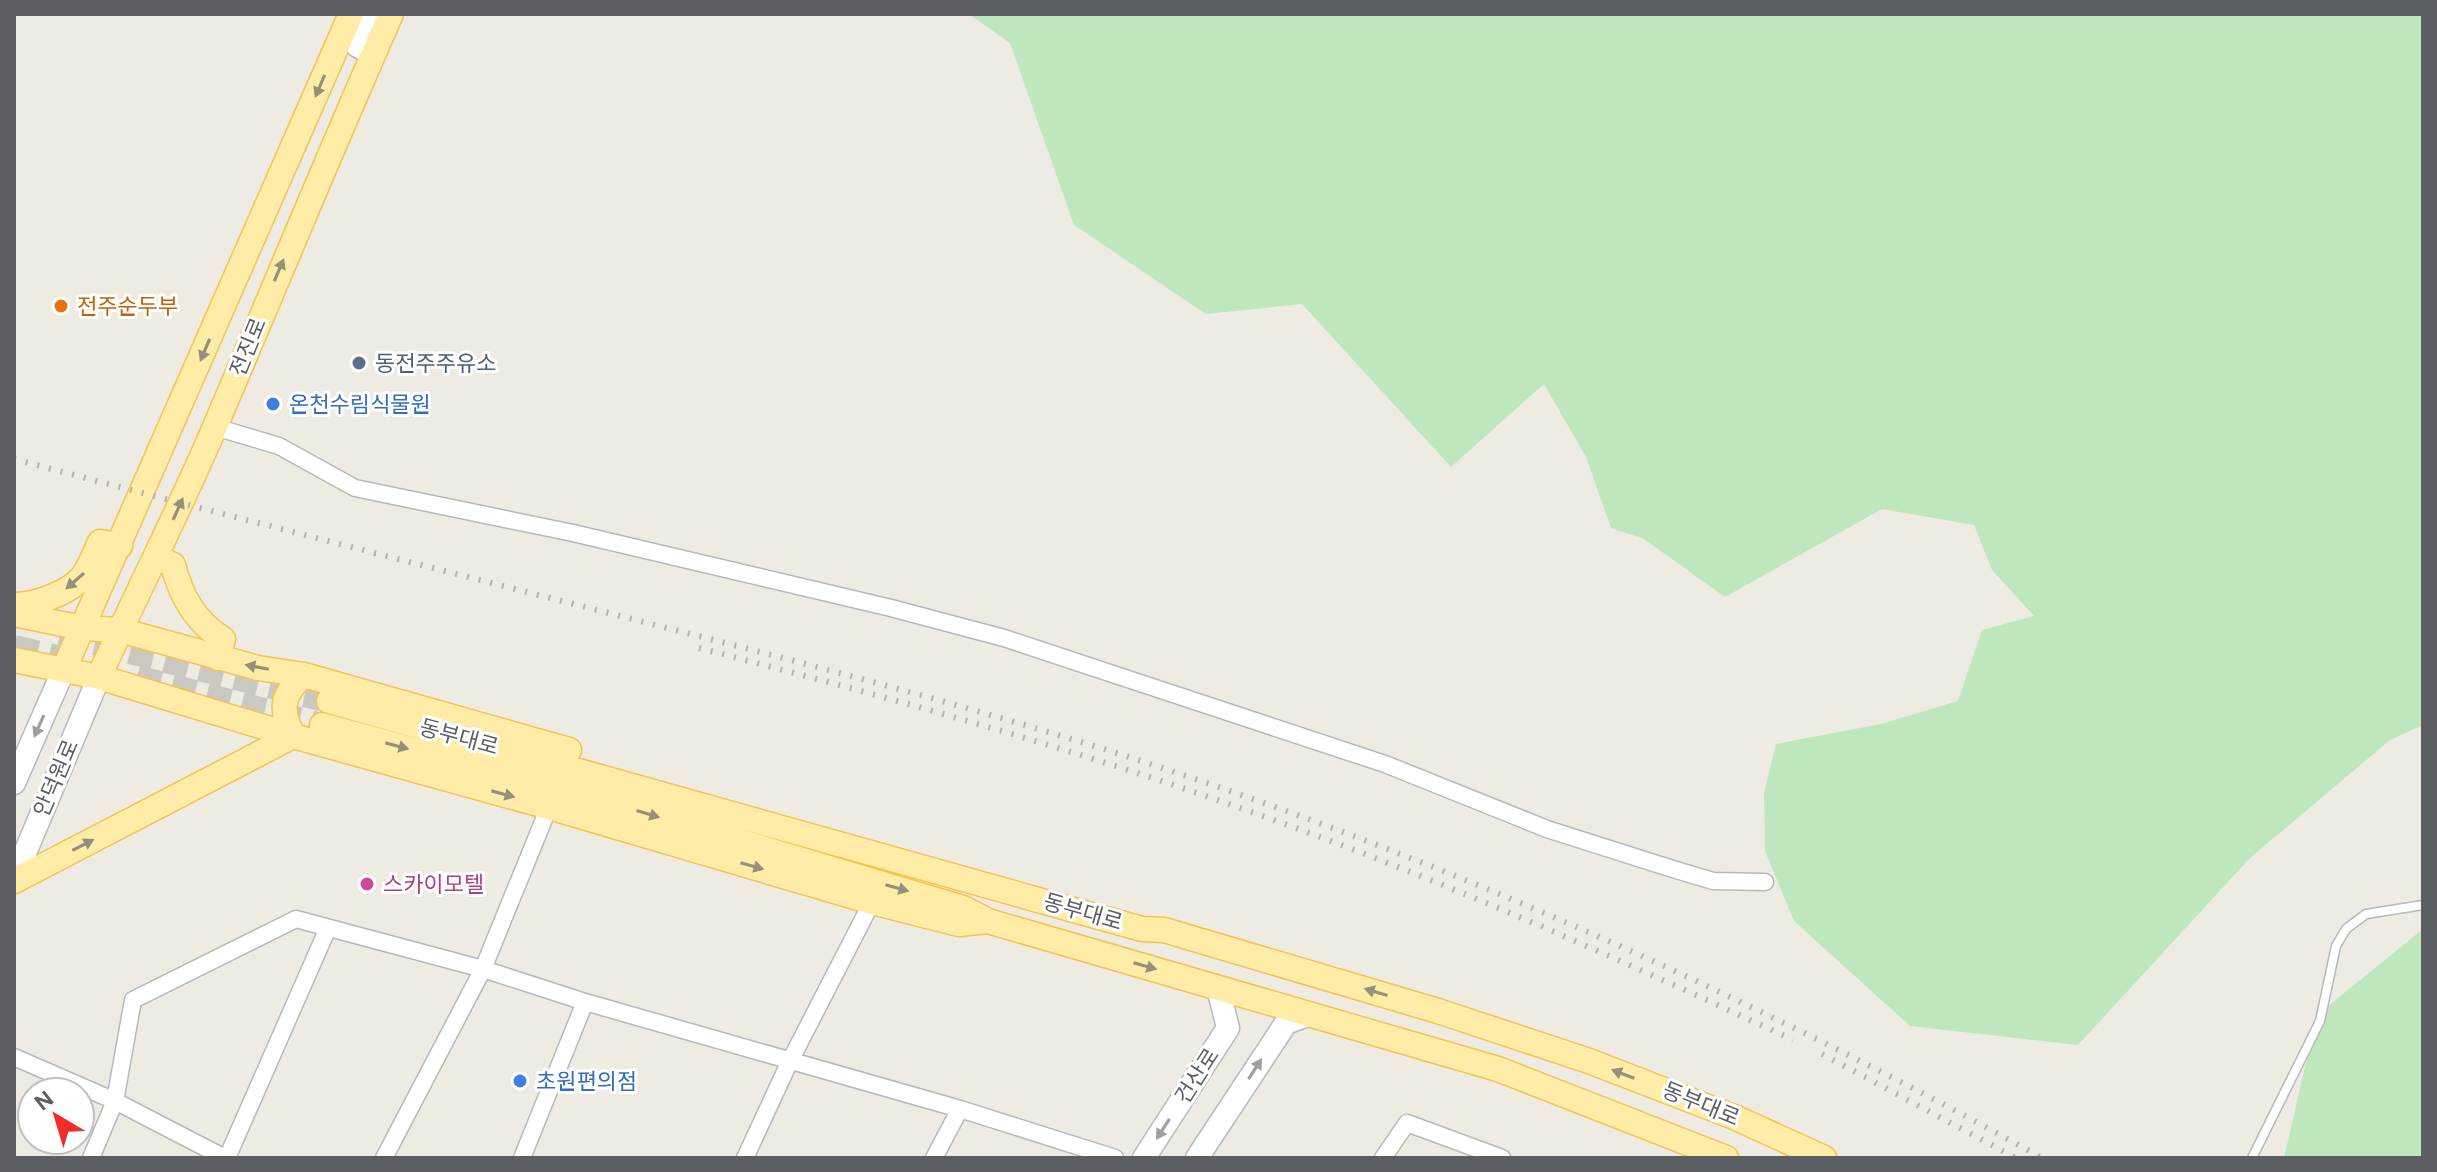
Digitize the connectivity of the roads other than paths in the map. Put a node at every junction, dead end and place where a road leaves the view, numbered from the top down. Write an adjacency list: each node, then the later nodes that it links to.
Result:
1 (351, 14): 6 (main road, 전진로, one-way to 6)
2 (370, 14): 4 (street)
3 (391, 14): 4 (main road, 전진로)
4 (372, 57): 5 (main road, 전진로, one-way to 4)
5 (215, 427): 7 (main road, 전진로, one-way to 5); 23 (street)
6 (120, 546): 8 (main road, one-way to 8); 10 (main road, 전진로)
7 (157, 557): 11 (main road, 전진로); 12 (main road)
8 (14, 605)
9 (14, 614): 10 (main road)
10 (82, 628): 11 (main road); 14 (main road, 전진로)
11 (120, 630): 12 (main road); 16 (main road, 전진로)
12 (218, 658): 15 (main road, one-way to 12)
13 (14, 660): 14 (main road, 동부대로)
14 (64, 669): 16 (main road, 동부대로); 20 (street, 안덕원로, one-way to 20)
15 (304, 675): 19 (main road); 28 (main road)
16 (99, 677): 19 (main road, 동부대로); 22 (street, 안덕원로)
17 (329, 701): 28 (main road, 동부대로)
18 (322, 725): 26 (main road, 동부대로, one-way to 26)
19 (293, 736): 21 (main road, 동부대로, one-way to 21); 22 (main road, one-way to 19)
20 (14, 783)
21 (549, 807): 24 (main road, 동부대로, one-way to 24); 29 (street)
22 (14, 880)
23 (1765, 882)
24 (872, 902): 26 (main road, 동부대로); 34 (street)
25 (2423, 905): 50 (lane)
26 (988, 921): 30 (main road, 동부대로, one-way to 30)
27 (328, 928): 29 (street); 35 (street); 38 (street)
28 (1164, 930): 49 (main road, 동부대로, one-way to 28)
29 (483, 969): 31 (street); 39 (street)
30 (1218, 988): 32 (main road, 동부대로); 44 (street, 건산로, one-way to 44)
31 (585, 1002): 34 (street); 40 (street)
32 (1310, 1014): 45 (street, 건산로, one-way to 32); 48 (main road, 동부대로)
33 (14, 1057): 35 (street)
34 (790, 1061): 36 (street); 41 (street)
35 (115, 1101): 37 (street); 38 (street)
36 (960, 1109): 42 (street); 43 (street)
37 (91, 1158)
38 (226, 1158)
39 (384, 1158)
40 (522, 1158)
41 (745, 1158)
42 (934, 1158)
43 (1115, 1158)
44 (1144, 1158)
45 (1197, 1158)
46 (1383, 1158): 47 (street)
47 (1502, 1158)
48 (1726, 1158)
49 (1824, 1158)
50 (2252, 1158)

